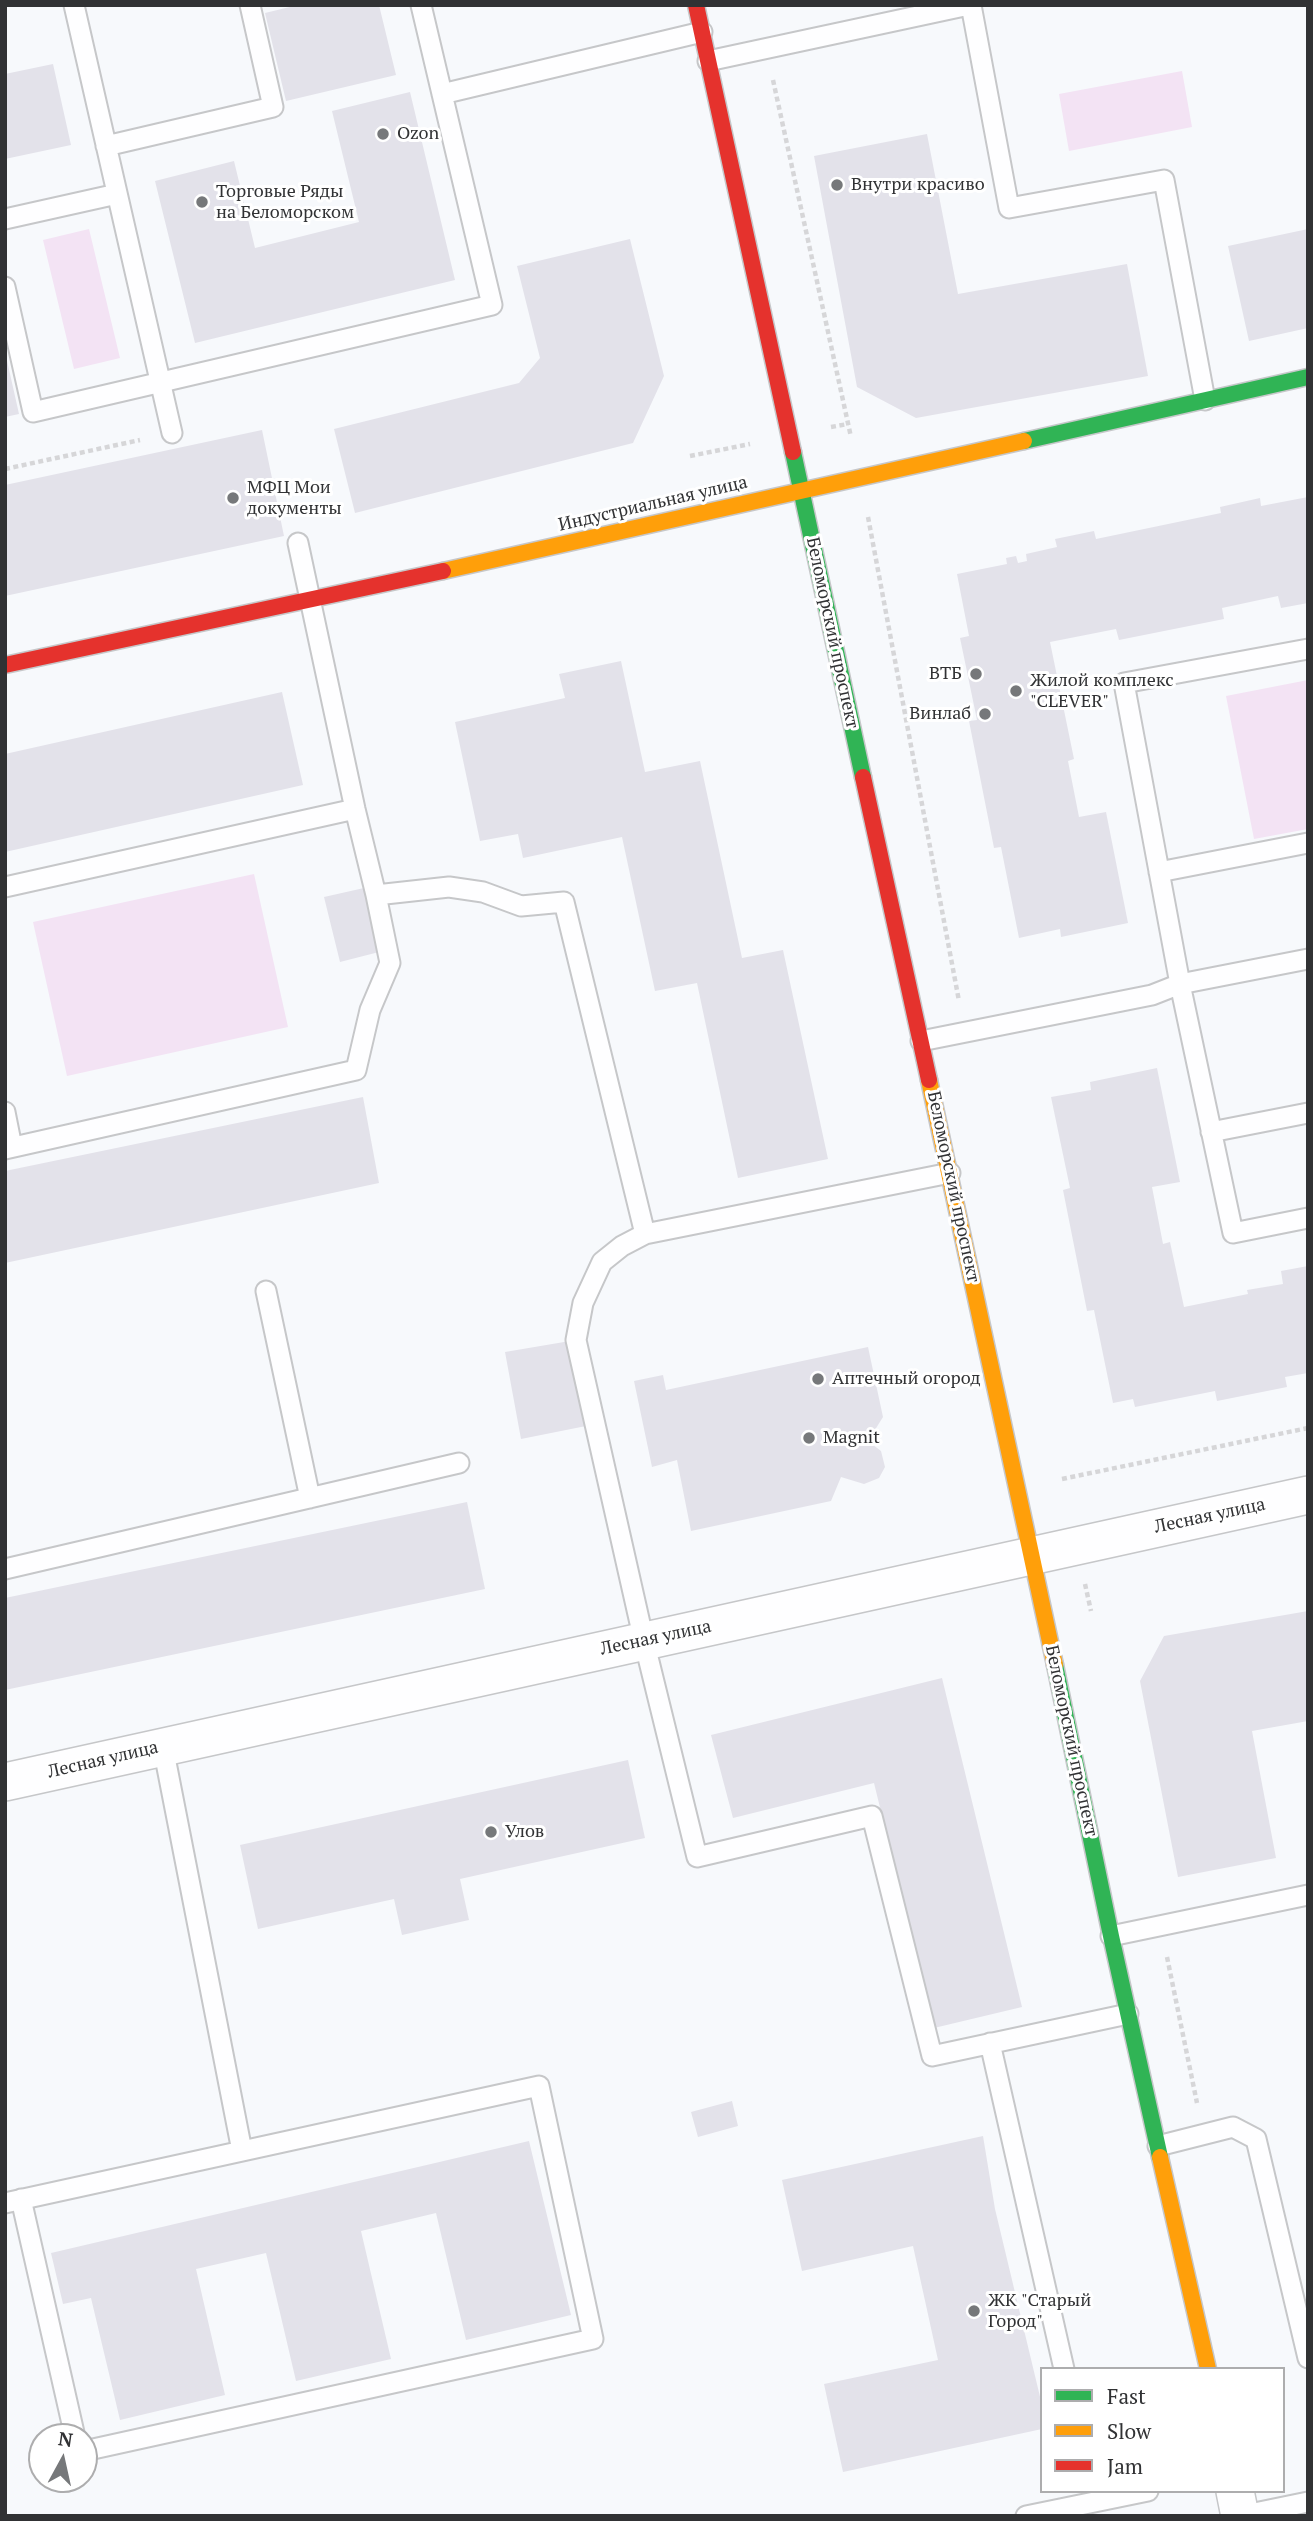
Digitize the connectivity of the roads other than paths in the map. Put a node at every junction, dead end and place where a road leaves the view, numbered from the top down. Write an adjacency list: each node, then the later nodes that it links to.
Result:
1 (74, 5): 9 (lane)
2 (250, 5): 9 (lane)
3 (421, 5): 8 (lane)
4 (696, 5): 6 (street, Беломорский проспект)
5 (970, 5): 7 (lane); 15 (lane)
6 (702, 32): 7 (street, Беломорский проспект); 8 (lane)
7 (708, 61): 17 (street, Беломорский проспект)
8 (442, 94): 14 (lane)
9 (106, 146): 10 (lane)
10 (117, 194): 11 (lane); 14 (lane)
11 (5, 219)
12 (5, 287): 14 (lane)
13 (1308, 377): 15 (street, Индустриальная улица)
14 (160, 383): 16 (lane)
15 (1205, 400): 17 (street, Индустриальная улица)
16 (172, 433)
17 (801, 490): 19 (street, Индустриальная улица); 29 (street, Беломорский проспект)
18 (298, 542): 19 (lane)
19 (310, 601): 21 (street, Индустриальная улица); 22 (lane)
20 (1308, 649): 24 (lane)
21 (5, 665)
22 (355, 809): 25 (lane); 26 (lane)
23 (1308, 843): 24 (lane)
24 (1159, 872): 28 (lane)
25 (5, 887)
26 (376, 895): 33 (lane); 36 (lane)
27 (1308, 959): 28 (lane)
28 (1180, 984): 29 (lane); 32 (lane)
29 (921, 1041): 34 (street, Беломорский проспект)
30 (5, 1112): 33 (lane)
31 (1308, 1113): 32 (lane)
32 (1211, 1132): 35 (lane)
33 (9, 1148)
34 (950, 1173): 36 (lane); 41 (street, Беломорский проспект)
35 (1308, 1219)
36 (645, 1234): 43 (lane)
37 (266, 1291): 40 (lane)
38 (459, 1463): 40 (lane)
39 (1308, 1495): 41 (street, Лесная улица)
40 (310, 1498): 42 (lane)
41 (1032, 1556): 43 (street, Лесная улица); 47 (street, Беломорский проспект)
42 (5, 1569)
43 (644, 1641): 44 (street, Лесная улица); 49 (lane)
44 (163, 1747): 45 (street, Лесная улица); 51 (lane)
45 (5, 1782)
46 (1308, 1895): 47 (lane)
47 (1111, 1936): 48 (street, Беломорский проспект)
48 (1128, 2014): 49 (lane); 50 (street, Беломорский проспект)
49 (990, 2043): 54 (lane)
50 (1158, 2146): 53 (lane); 55 (street, Беломорский проспект)
51 (242, 2151): 52 (lane); 57 (lane)
52 (13, 2201): 56 (lane)
53 (1308, 2358)
54 (1064, 2367)
55 (1208, 2367)
56 (71, 2423)
57 (98, 2448)
58 (1137, 2493): 61 (lane)
59 (1235, 2493): 62 (street)
60 (1308, 2502): 62 (lane)
61 (1026, 2516)
62 (1240, 2516)

